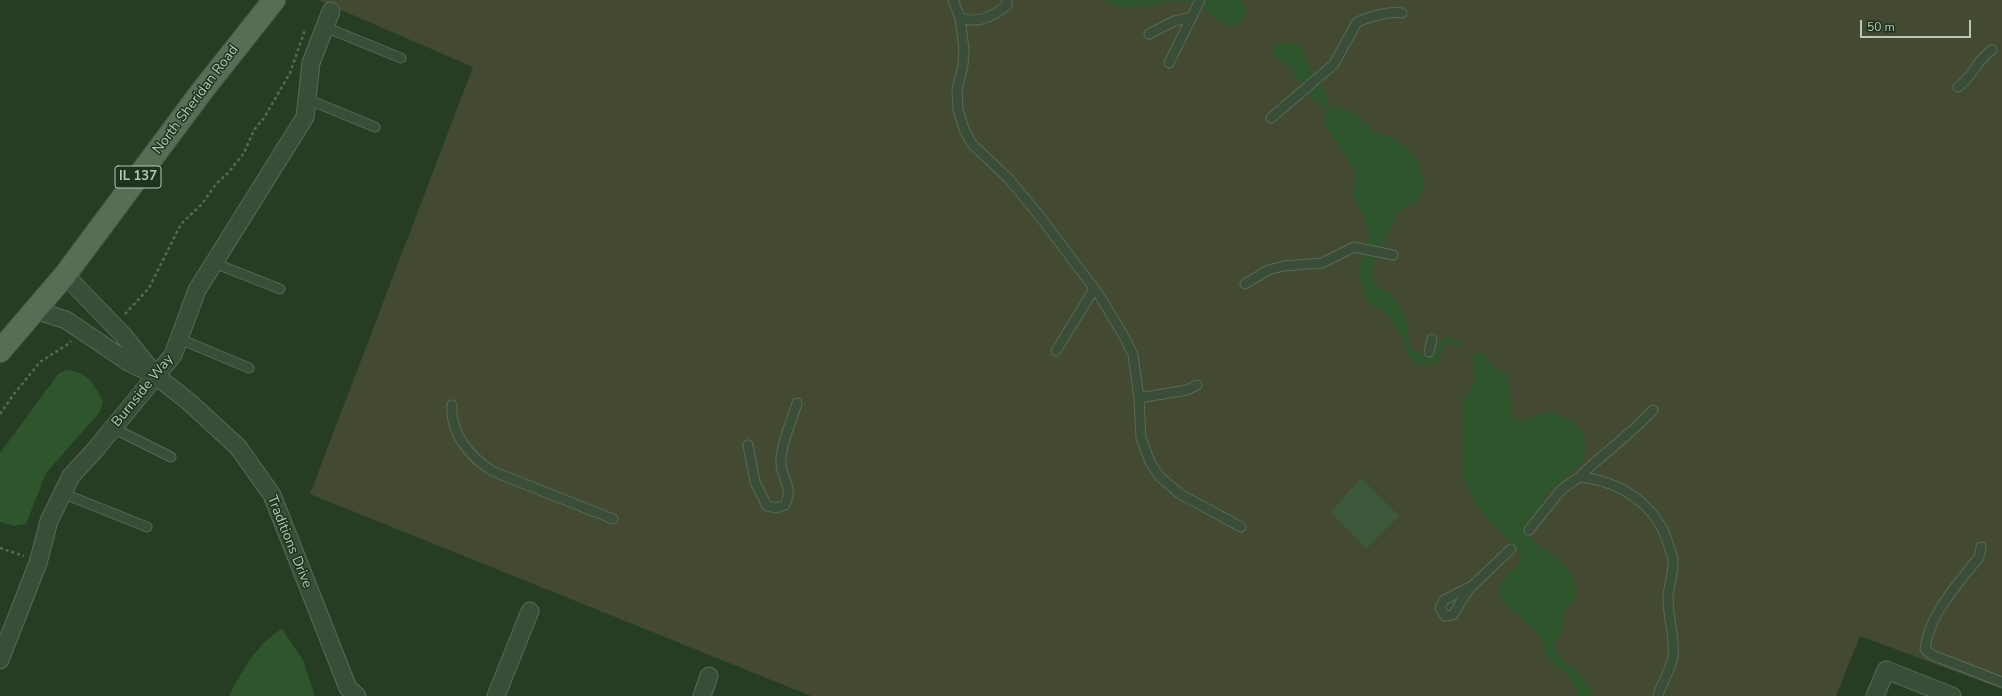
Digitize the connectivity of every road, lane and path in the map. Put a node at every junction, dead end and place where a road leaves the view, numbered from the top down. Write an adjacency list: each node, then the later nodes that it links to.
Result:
1 (274, 0): 19 (main road, North Sheridan Road / IL 137)
2 (953, 0): 6 (lane)
3 (1007, 0): 6 (lane)
4 (1196, 8): 9 (lane); 12 (lane)
5 (1402, 13): 15 (lane)
6 (960, 18): 22 (lane)
7 (328, 19): 11 (lane); 14 (street, Burnside Way)
8 (306, 28): 24 (path)
9 (1149, 34)
10 (1992, 50): 13 (lane)
11 (401, 58)
12 (1170, 63)
13 (1958, 87)
14 (307, 99): 16 (lane); 18 (street, Burnside Way)
15 (1270, 118)
16 (375, 127)
17 (1393, 255): 20 (lane)
18 (214, 263): 21 (lane); 27 (street, Burnside Way)
19 (65, 275): 23 (main road, North Sheridan Road / IL 137); 32 (street, Traditions Drive)
20 (1245, 284)
21 (280, 289)
22 (1094, 289): 29 (lane); 34 (lane)
23 (35, 310): 25 (street, Traditions Drive); 28 (main road, North Sheridan Road / IL 137)
24 (123, 315)
25 (80, 329): 32 (street, Traditions Drive); 38 (path)
26 (1432, 338): 30 (lane)
27 (180, 339): 31 (lane); 32 (street, Burnside Way)
28 (0, 351)
29 (1056, 351)
30 (1429, 352)
31 (249, 368)
32 (156, 376): 39 (street, Burnside Way); 57 (street, Traditions Drive)
33 (1198, 385): 34 (lane)
34 (1139, 398): 46 (lane)
35 (797, 403): 40 (lane)
36 (452, 405): 44 (lane)
37 (1653, 410): 42 (lane)
38 (0, 414)
39 (113, 428): 41 (lane); 43 (street, Burnside Way)
40 (748, 445)
41 (171, 457)
42 (1579, 477): 47 (lane); 60 (lane)
43 (62, 493): 45 (lane); 51 (street, Burnside Way)
44 (613, 519)
45 (147, 527)
46 (1241, 527)
47 (1530, 530)
48 (1981, 547): 56 (lane)
49 (0, 548): 51 (path)
50 (1511, 549): 52 (lane)
51 (39, 561): 54 (street, Burnside Way)
52 (1472, 586)
53 (530, 611): 58 (street)
54 (0, 660)
55 (709, 676): 59 (street)
56 (2002, 682)
57 (356, 696)
58 (496, 696)
59 (702, 696)
60 (1658, 696)
61 (1875, 696): 62 (street)
62 (1952, 696)

